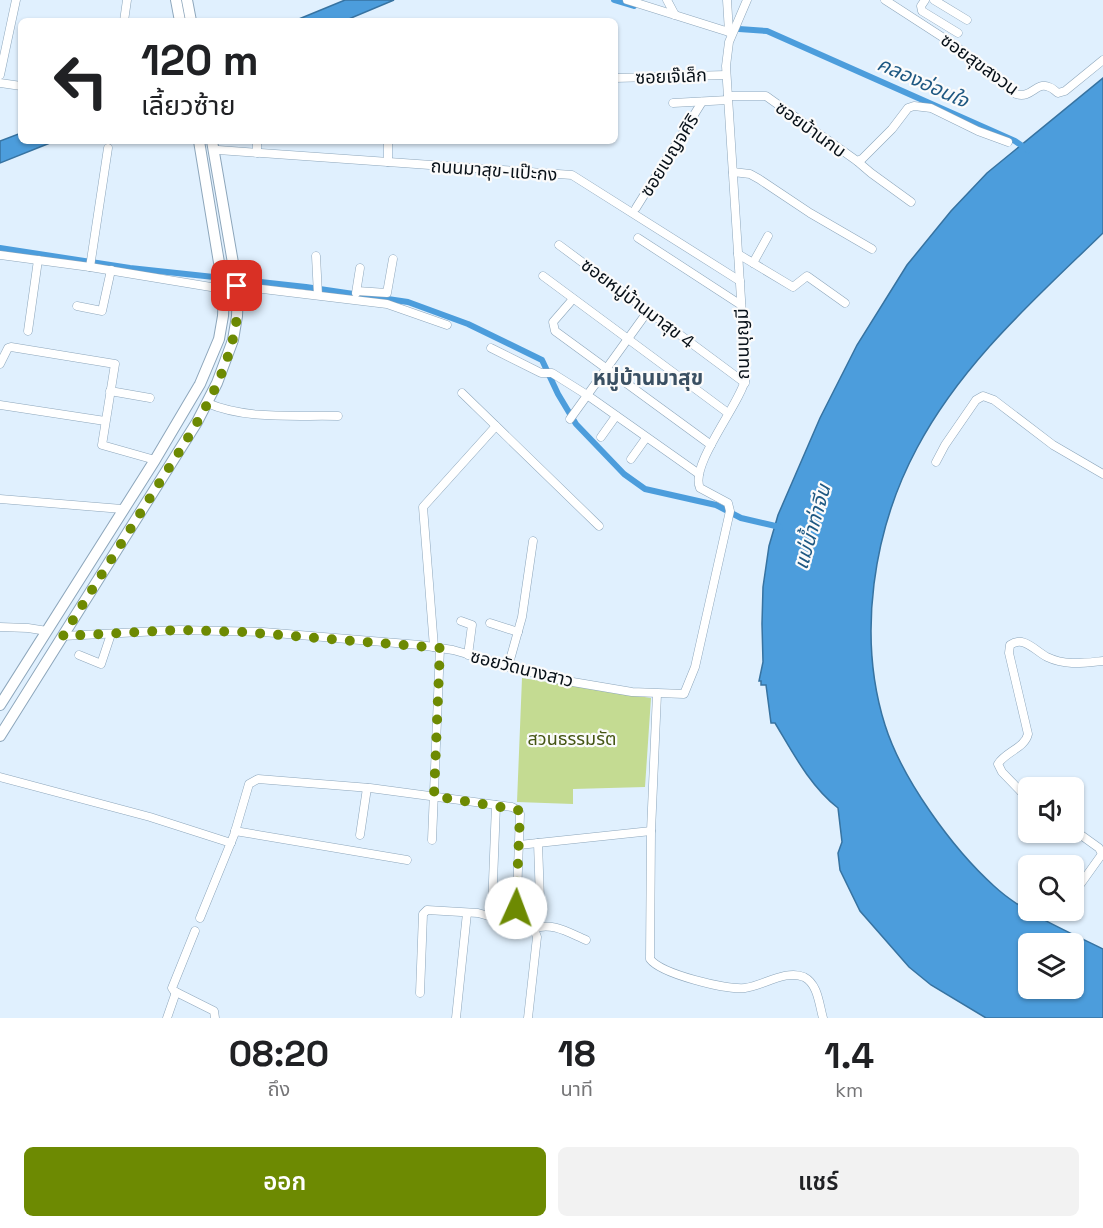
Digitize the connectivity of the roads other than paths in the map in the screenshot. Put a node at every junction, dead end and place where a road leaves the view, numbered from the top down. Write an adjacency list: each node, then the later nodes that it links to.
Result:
1 (16, 0): 24 (street)
2 (127, 0): 15 (street)
3 (171, 0): 16 (main road)
4 (176, 0): 17 (main road)
5 (187, 0): 18 (main road)
6 (192, 0): 19 (main road)
7 (627, 0): 14 (street)
8 (668, 0): 14 (street)
9 (727, 0): 21 (street)
10 (747, 0): 21 (street, ถนนบุญมี)
11 (885, 0): 23 (street, ซอยสุขสงวน)
12 (925, 0): 22 (street)
13 (934, 0): 20 (street)
14 (675, 15): 21 (street)
15 (124, 18)
16 (174, 18)
17 (179, 18)
18 (190, 18)
19 (195, 18)
20 (968, 20)
21 (730, 32): 25 (street, ถนนบุญมี)
22 (958, 33)
23 (1103, 60)
24 (0, 75)
25 (726, 75): 26 (street, ซอยเจ๊เล็ก); 29 (street, ถนนบุญมี)
26 (618, 78)
27 (0, 83): 28 (street)
28 (18, 86)
29 (728, 98): 30 (street, ซอยเบญจศิริ); 40 (street, ซอยบ้านกบ); 42 (street, ถนนบุญมี)
30 (702, 102): 31 (street, ซอยเบญจศิริ); 44 (street, ซอยเบญจศิริ)
31 (674, 103)
32 (1008, 142): 40 (street, ซอยบ้านกบ)
33 (198, 144): 59 (main road)
34 (198, 144): 59 (main road)
35 (215, 144): 39 (street, ถนนมาสุข-แป๊ะกง); 58 (main road); 58 (main road)
36 (257, 144): 39 (street)
37 (388, 144): 41 (street)
38 (108, 148): 55 (street)
39 (257, 153): 41 (street, ถนนมาสุข-แป๊ะกง)
40 (857, 161): 43 (street)
41 (388, 162): 61 (street, ถนนมาสุข-แป๊ะกง)
42 (733, 172): 48 (street); 49 (street, ถนนบุญมี)
43 (911, 202)
44 (636, 208)
45 (768, 236): 54 (street)
46 (638, 238): 68 (street)
47 (559, 245): 70 (street, ซอยหมู่บ้านมาสุข 4)
48 (872, 249)
49 (738, 254): 54 (street); 61 (street, ถนนบุญมี)
50 (0, 255): 53 (street)
51 (316, 256): 64 (street)
52 (393, 259): 65 (street)
53 (38, 260): 55 (street); 72 (street)
54 (753, 263): 67 (street)
55 (90, 267): 57 (street)
56 (358, 268): 65 (street)
57 (111, 270): 63 (street); 69 (street)
58 (236, 273): 62 (main road)
59 (222, 275): 63 (main road)
60 (543, 276): 66 (street)
61 (740, 281): 68 (street, ถนนบุญมี)
62 (237, 286): 64 (street); 82 (main road)
63 (223, 289): 94 (main road)
64 (318, 295): 65 (street)
65 (356, 295): 71 (street)
66 (573, 299): 73 (street); 76 (street)
67 (845, 303)
68 (741, 305): 77 (street, ถนนบุญมี)
69 (77, 306)
70 (648, 311): 73 (street); 77 (street, ซอยหมู่บ้านมาสุข 4)
71 (447, 325)
72 (28, 331)
73 (628, 339): 76 (street); 84 (street)
74 (491, 348): 80 (street)
75 (0, 364): 78 (street)
76 (607, 368): 80 (street); 92 (street)
77 (745, 383): 84 (street, ถนนบุญมี)
78 (110, 391): 81 (street); 88 (street)
79 (462, 393): 89 (street)
80 (587, 395): 86 (street); 87 (street)
81 (150, 398)
82 (207, 403): 85 (street); 103 (main road)
83 (0, 405): 88 (street)
84 (728, 413): 92 (street, ถนนบุญมี)
85 (338, 416)
86 (616, 416): 90 (street); 91 (street)
87 (570, 419)
88 (105, 421): 94 (street)
89 (496, 426): 100 (street); 111 (street)
90 (601, 437)
91 (646, 438): 93 (street); 96 (street)
92 (711, 445): 96 (street, ถนนบุญมี)
93 (630, 459)
94 (155, 460): 99 (main road)
95 (936, 462): 97 (street)
96 (699, 474): 116 (street, ซอยวัดนางสาว)
97 (1103, 474)
98 (0, 499): 99 (street)
99 (122, 509): 102 (main road)
100 (599, 526)
101 (533, 541): 108 (street)
102 (97, 551): 103 (main road); 107 (main road)
103 (111, 559): 110 (main road)
104 (461, 621): 113 (street)
105 (490, 623): 108 (street)
106 (0, 627): 107 (street)
107 (47, 631): 117 (main road)
108 (518, 632): 115 (street)
109 (111, 634): 110 (street, ซอยวัดนางสาว); 111 (street, ซอยวัดนางสาว); 112 (street)
110 (63, 636): 118 (main road)
111 (437, 647): 113 (street, ซอยวัดนางสาว); 122 (street)
112 (79, 655)
113 (468, 655): 115 (street, ซอยวัดนางสาว)
114 (1103, 661): 121 (street)
115 (508, 667): 116 (street, ซอยวัดนางสาว)
116 (657, 694): 125 (street)
117 (0, 705)
118 (0, 736)
119 (0, 777): 129 (street)
120 (367, 788): 122 (street); 124 (street); 126 (street)
121 (1018, 789)
122 (434, 796): 123 (street); 128 (street)
123 (496, 805): 131 (street); 135 (street)
124 (235, 831): 129 (street); 132 (street)
125 (651, 831): 130 (street); 148 (street)
126 (360, 835)
127 (1084, 837): 133 (street)
128 (432, 840)
129 (231, 843): 137 (street)
130 (538, 843): 131 (street); 134 (street)
131 (519, 845): 138 (street)
132 (407, 860)
133 (1084, 879)
134 (540, 900)
135 (492, 907)
136 (467, 913): 138 (street); 143 (street); 146 (street)
137 (200, 918)
138 (516, 922): 139 (street)
139 (534, 929): 141 (street); 147 (street)
140 (195, 930): 142 (street)
141 (586, 940)
142 (176, 992): 144 (street); 145 (street)
143 (420, 993)
144 (167, 1018)
145 (215, 1018)
146 (456, 1018)
147 (528, 1018)
148 (823, 1018)

